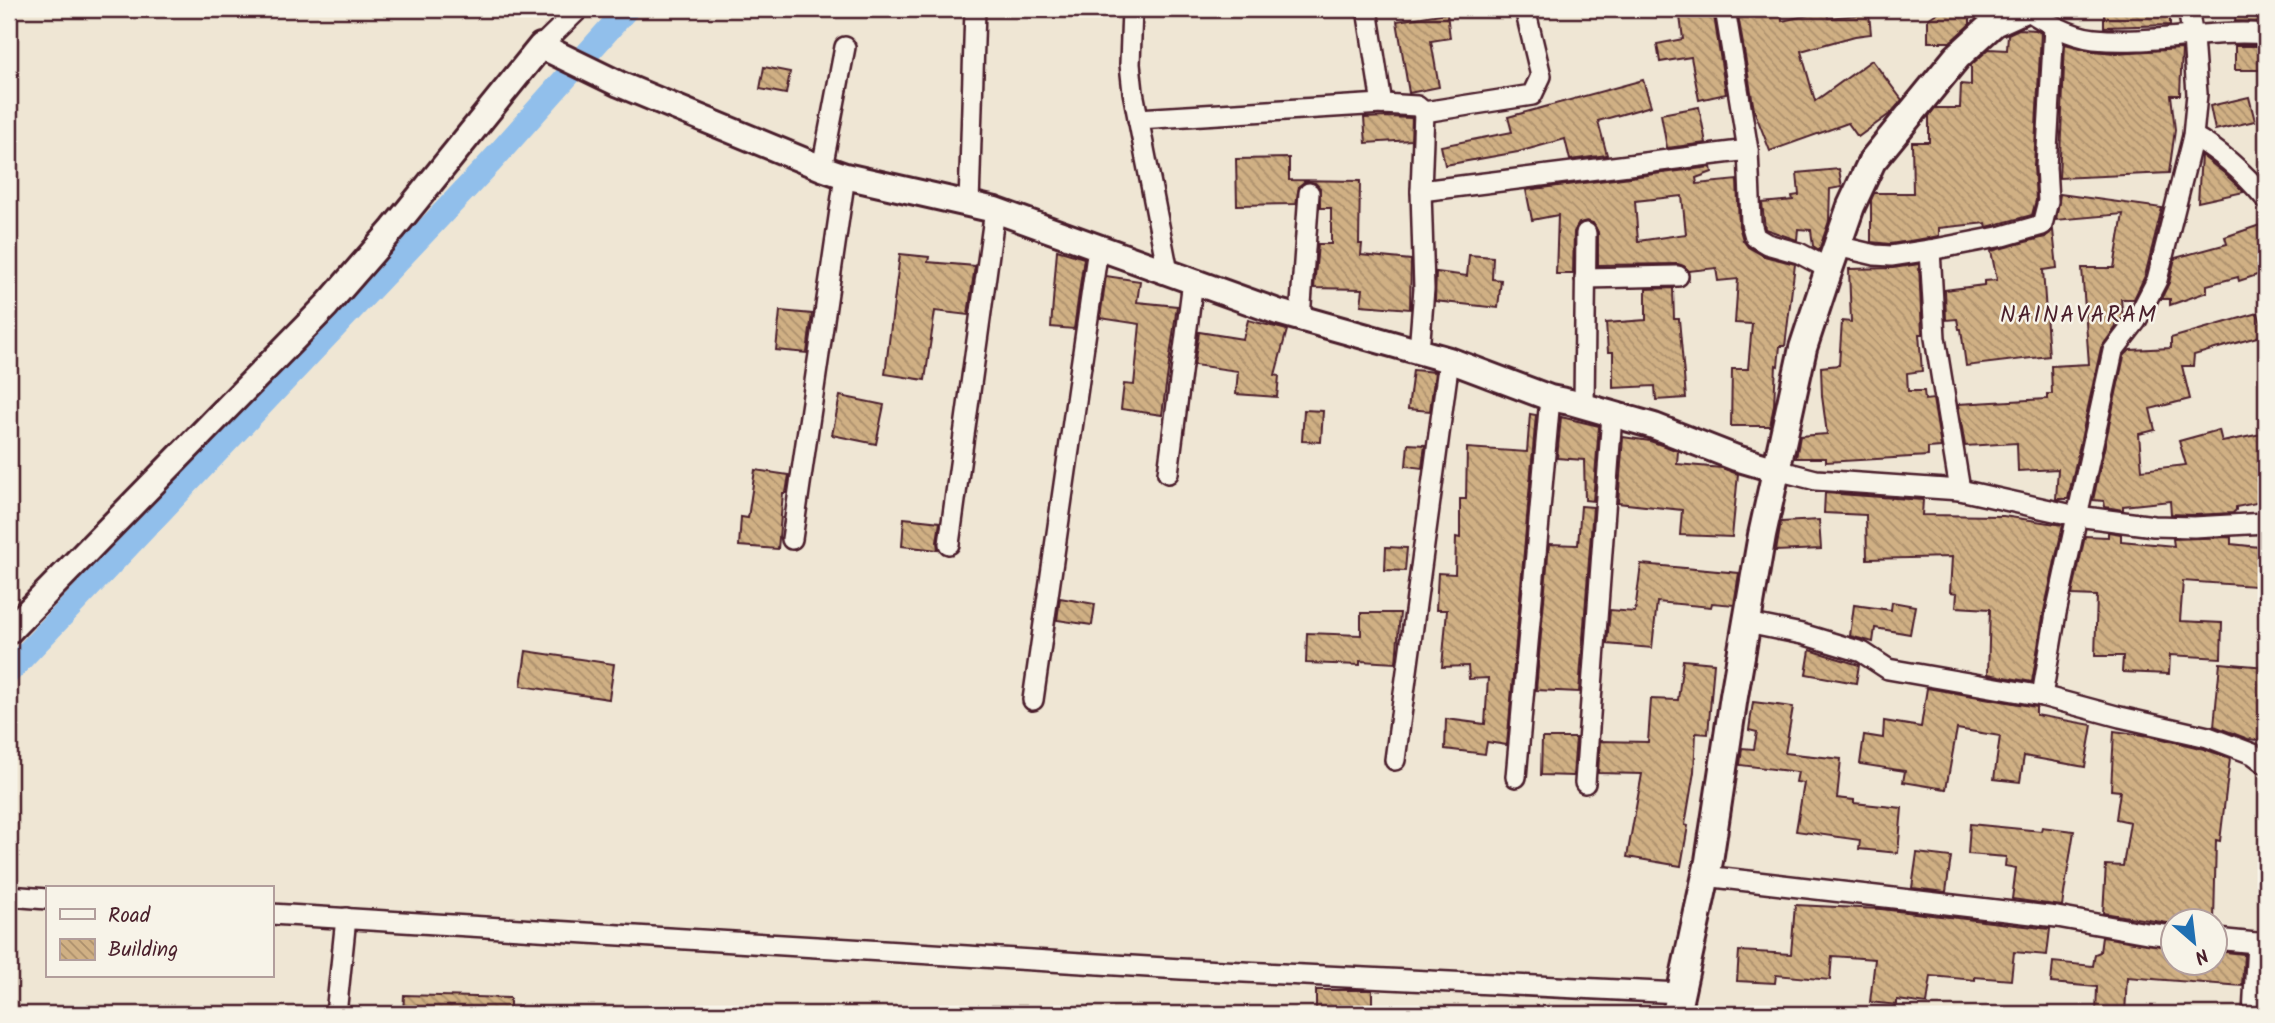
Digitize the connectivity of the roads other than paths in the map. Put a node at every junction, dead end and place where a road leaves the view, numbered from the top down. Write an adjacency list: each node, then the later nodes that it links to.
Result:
1 (579, 9): 13 (street)
2 (975, 9): 23 (street)
3 (1132, 9): 16 (street)
4 (1367, 9): 14 (street)
5 (1525, 9): 15 (street)
6 (1725, 9): 18 (street)
7 (2025, 9): 9 (street); 28 (main road)
8 (2188, 9): 11 (street)
9 (2054, 27): 11 (street); 27 (street)
10 (2266, 34): 11 (street)
11 (2193, 37): 17 (street)
12 (845, 47): 19 (street)
13 (550, 51): 19 (street); 47 (street)
14 (1382, 104): 15 (street); 16 (street)
15 (1424, 112): 20 (street)
16 (1138, 119): 29 (street)
17 (2193, 136): 22 (street); 42 (street)
18 (1748, 150): 20 (street); 28 (street)
19 (834, 172): 23 (street); 44 (street)
20 (1421, 191): 34 (street)
21 (1309, 193): 33 (street)
22 (2266, 200)
23 (969, 204): 24 (street)
24 (995, 210): 26 (street); 45 (street)
25 (1586, 233): 31 (street)
26 (1098, 248): 29 (street); 49 (street)
27 (1930, 250): 28 (street); 41 (street)
28 (1833, 258): 39 (main road)
29 (1168, 272): 32 (street)
30 (1678, 275): 31 (street)
31 (1585, 278): 37 (street)
32 (1193, 281): 33 (street); 40 (street)
33 (1300, 318): 34 (street)
34 (1419, 351): 35 (street)
35 (1449, 360): 36 (street); 50 (street)
36 (1549, 398): 37 (street); 52 (street)
37 (1584, 405): 38 (street)
38 (1612, 415): 39 (street); 53 (street)
39 (1777, 470): 41 (street); 46 (main road)
40 (1168, 473)
41 (1960, 490): 42 (street)
42 (2077, 516): 43 (street); 48 (street)
43 (2266, 523)
44 (792, 539)
45 (949, 544)
46 (1747, 623): 48 (street); 54 (main road)
47 (9, 631)
48 (2042, 696): 51 (street)
49 (1033, 700)
50 (1395, 760)
51 (2266, 764)
52 (1516, 776)
53 (1585, 783)
54 (1705, 876): 59 (street); 62 (main road)
55 (9, 896): 56 (street)
56 (46, 899)
57 (273, 914): 58 (street)
58 (346, 918): 62 (street); 63 (street)
59 (2160, 934)
60 (2230, 941): 61 (street)
61 (2262, 944): 64 (street)
62 (1678, 1004)
63 (336, 1014)
64 (2253, 1014)

